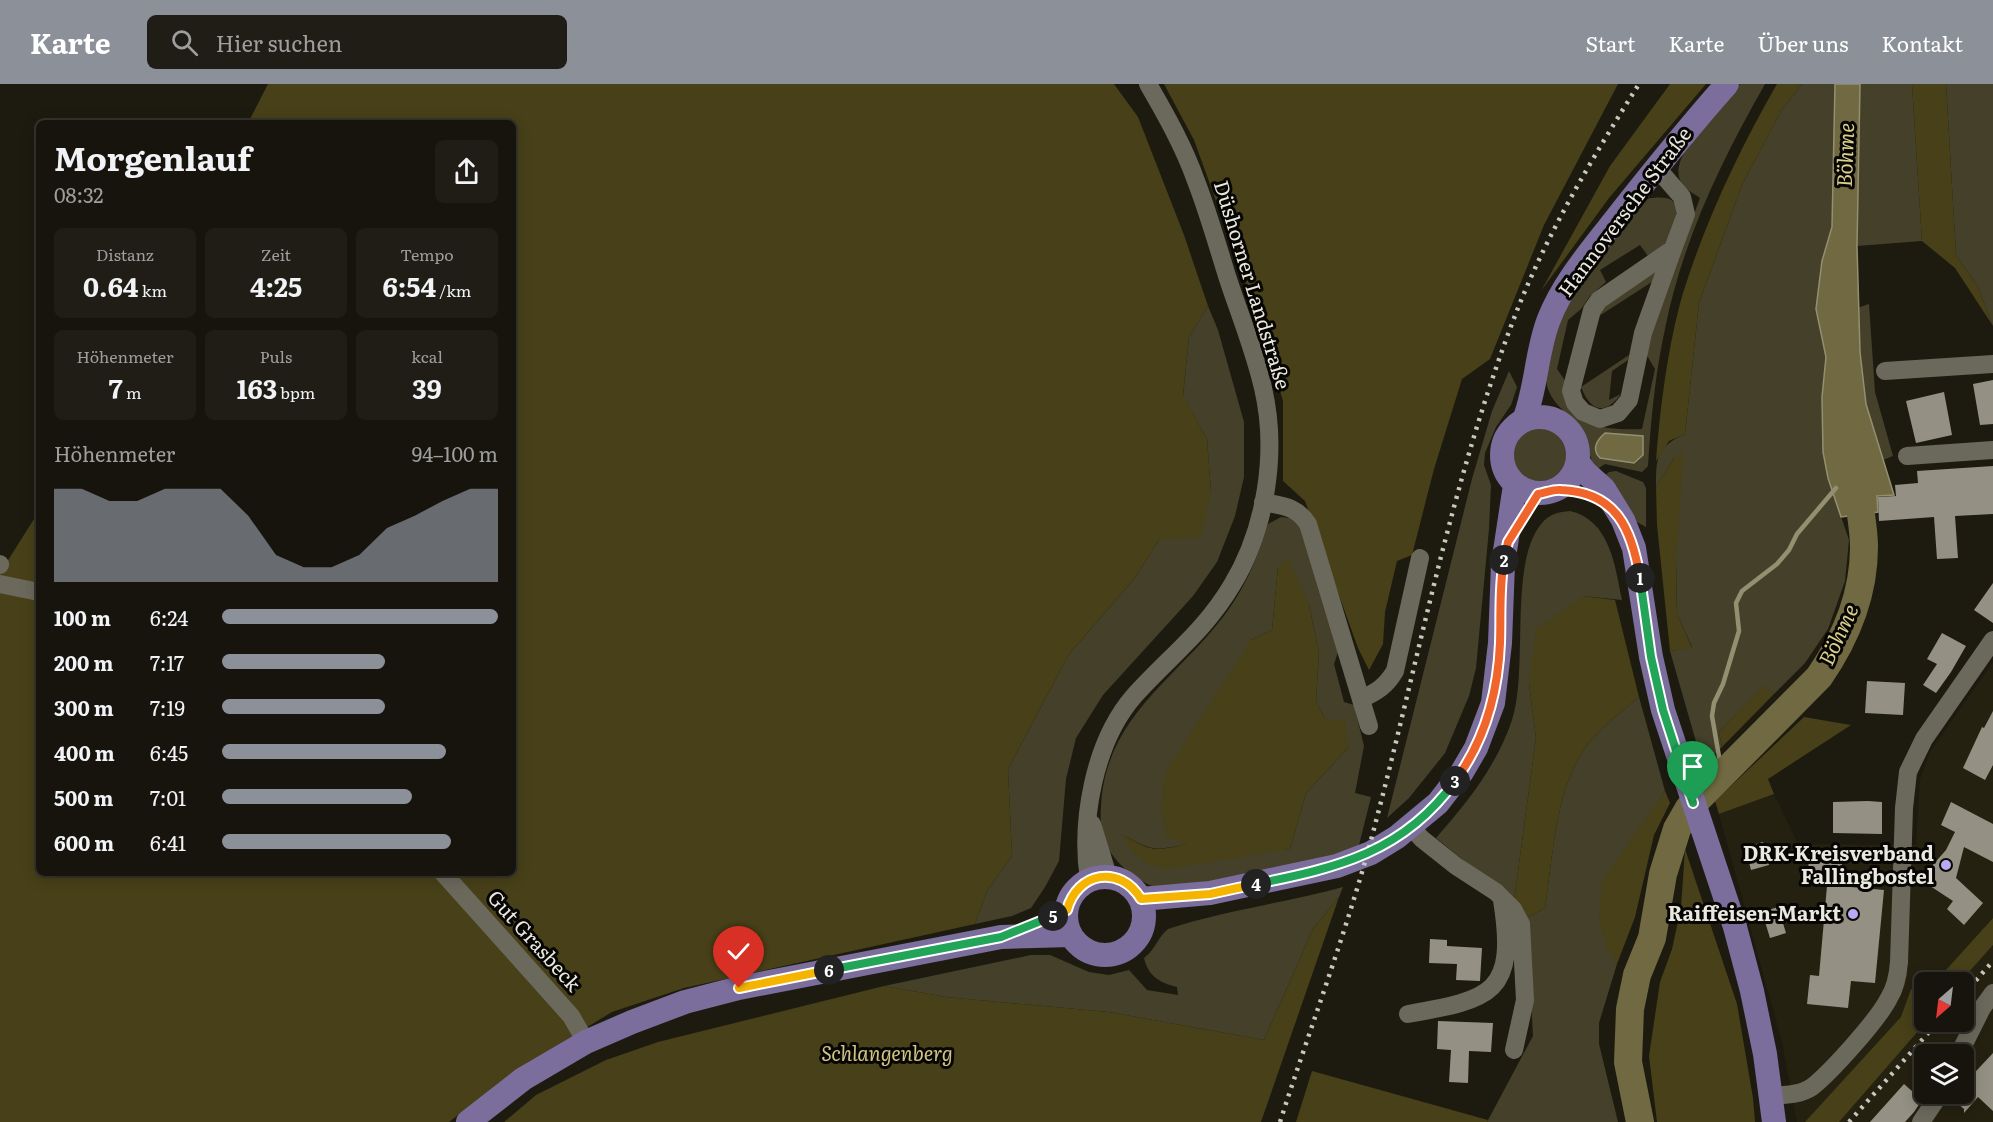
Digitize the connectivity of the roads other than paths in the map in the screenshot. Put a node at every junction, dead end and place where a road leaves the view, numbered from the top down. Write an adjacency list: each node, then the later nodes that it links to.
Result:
1 (1148, 84): 15 (street, Düshorner Landstraße)
2 (1727, 84): 3 (main road, Hannoversche Straße)
3 (1656, 167): 4 (street); 7 (main road, Hannoversche Straße)
4 (1673, 249): 4 (street)
5 (1993, 364): 6 (street)
6 (1885, 371)
7 (1535, 386): 8 (main road); 9 (main road, Hannoversche Straße)
8 (1552, 419): 9 (main road); 12 (main road)
9 (1524, 420): 13 (main road)
10 (1993, 450): 11 (street)
11 (1907, 456)
12 (1578, 462): 14 (main road); 16 (main road)
13 (1515, 485): 14 (main road); 17 (main road)
14 (1548, 491): 16 (main road); 17 (main road)
15 (1263, 502): 22 (street); 26 (street, Düshorner Landstraße)
16 (1614, 509): 37 (main road)
17 (1508, 542): 24 (main road)
18 (1420, 558): 22 (street)
19 (0, 584): 20 (street)
20 (36, 591)
21 (1993, 640): 37 (street)
22 (1360, 699): 23 (street)
23 (1369, 726)
24 (1411, 827): 27 (street); 28 (main road)
25 (446, 876): 34 (street, Gut Grasbeck)
26 (1099, 878): 28 (main road); 29 (main road)
27 (1502, 900): 33 (street); 36 (street)
28 (1143, 908): 30 (main road)
29 (1067, 910): 30 (main road); 31 (main road)
30 (1071, 935): 31 (main road)
31 (1001, 937): 34 (main road)
32 (1993, 993): 35 (street)
33 (1408, 1014)
34 (586, 1042): 39 (main road)
35 (1964, 1044)
36 (1514, 1050)
37 (1771, 1096): 40 (main road)
38 (1933, 1104): 41 (street)
39 (468, 1122)
40 (1774, 1122)
41 (1921, 1122)

